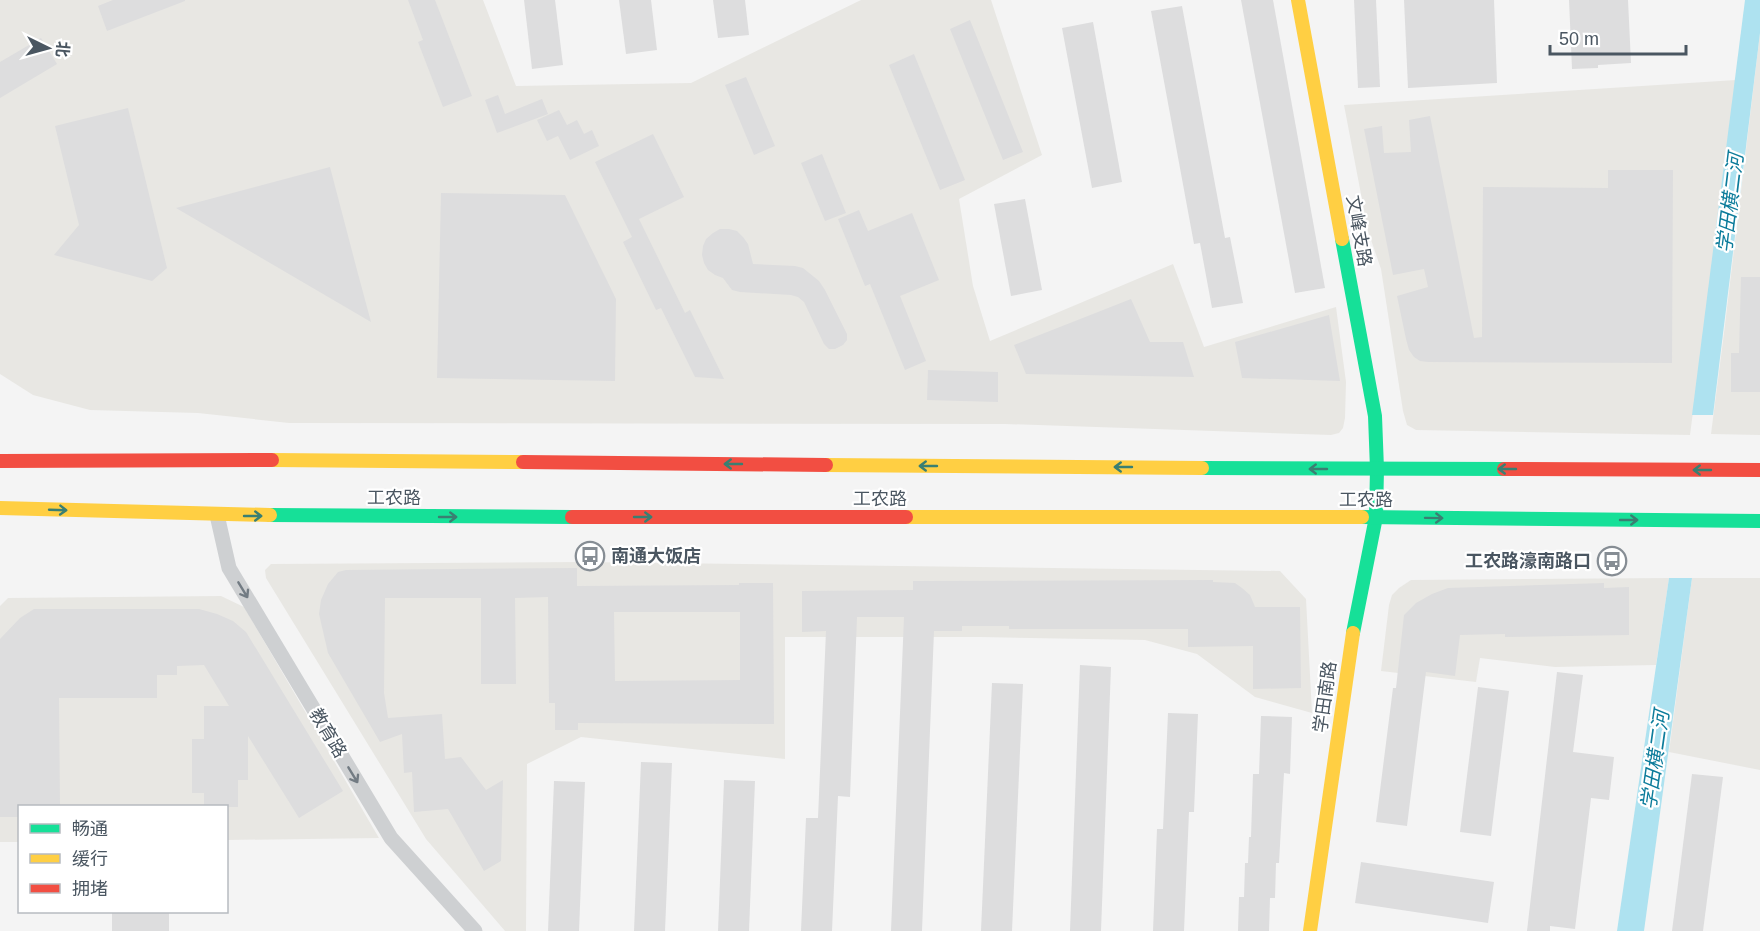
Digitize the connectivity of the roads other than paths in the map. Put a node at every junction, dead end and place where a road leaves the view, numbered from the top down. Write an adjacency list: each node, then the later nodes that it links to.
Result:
1 (1298, 0): 3 (main road, 文峰支路)
2 (0, 461): 3 (main road, 工农路, one-way to 2)
3 (1377, 469): 4 (main road, 工农路, one-way to 3); 7 (main road, 学田南路)
4 (1760, 470)
5 (0, 508): 6 (main road, 工农路, one-way to 6)
6 (217, 515): 7 (main road, 工农路, one-way to 7); 9 (street, 教育路, one-way to 9)
7 (1376, 517): 8 (main road, 工农路, one-way to 8); 10 (main road, 学田南路)
8 (1760, 520)
9 (475, 931)
10 (1310, 931)

